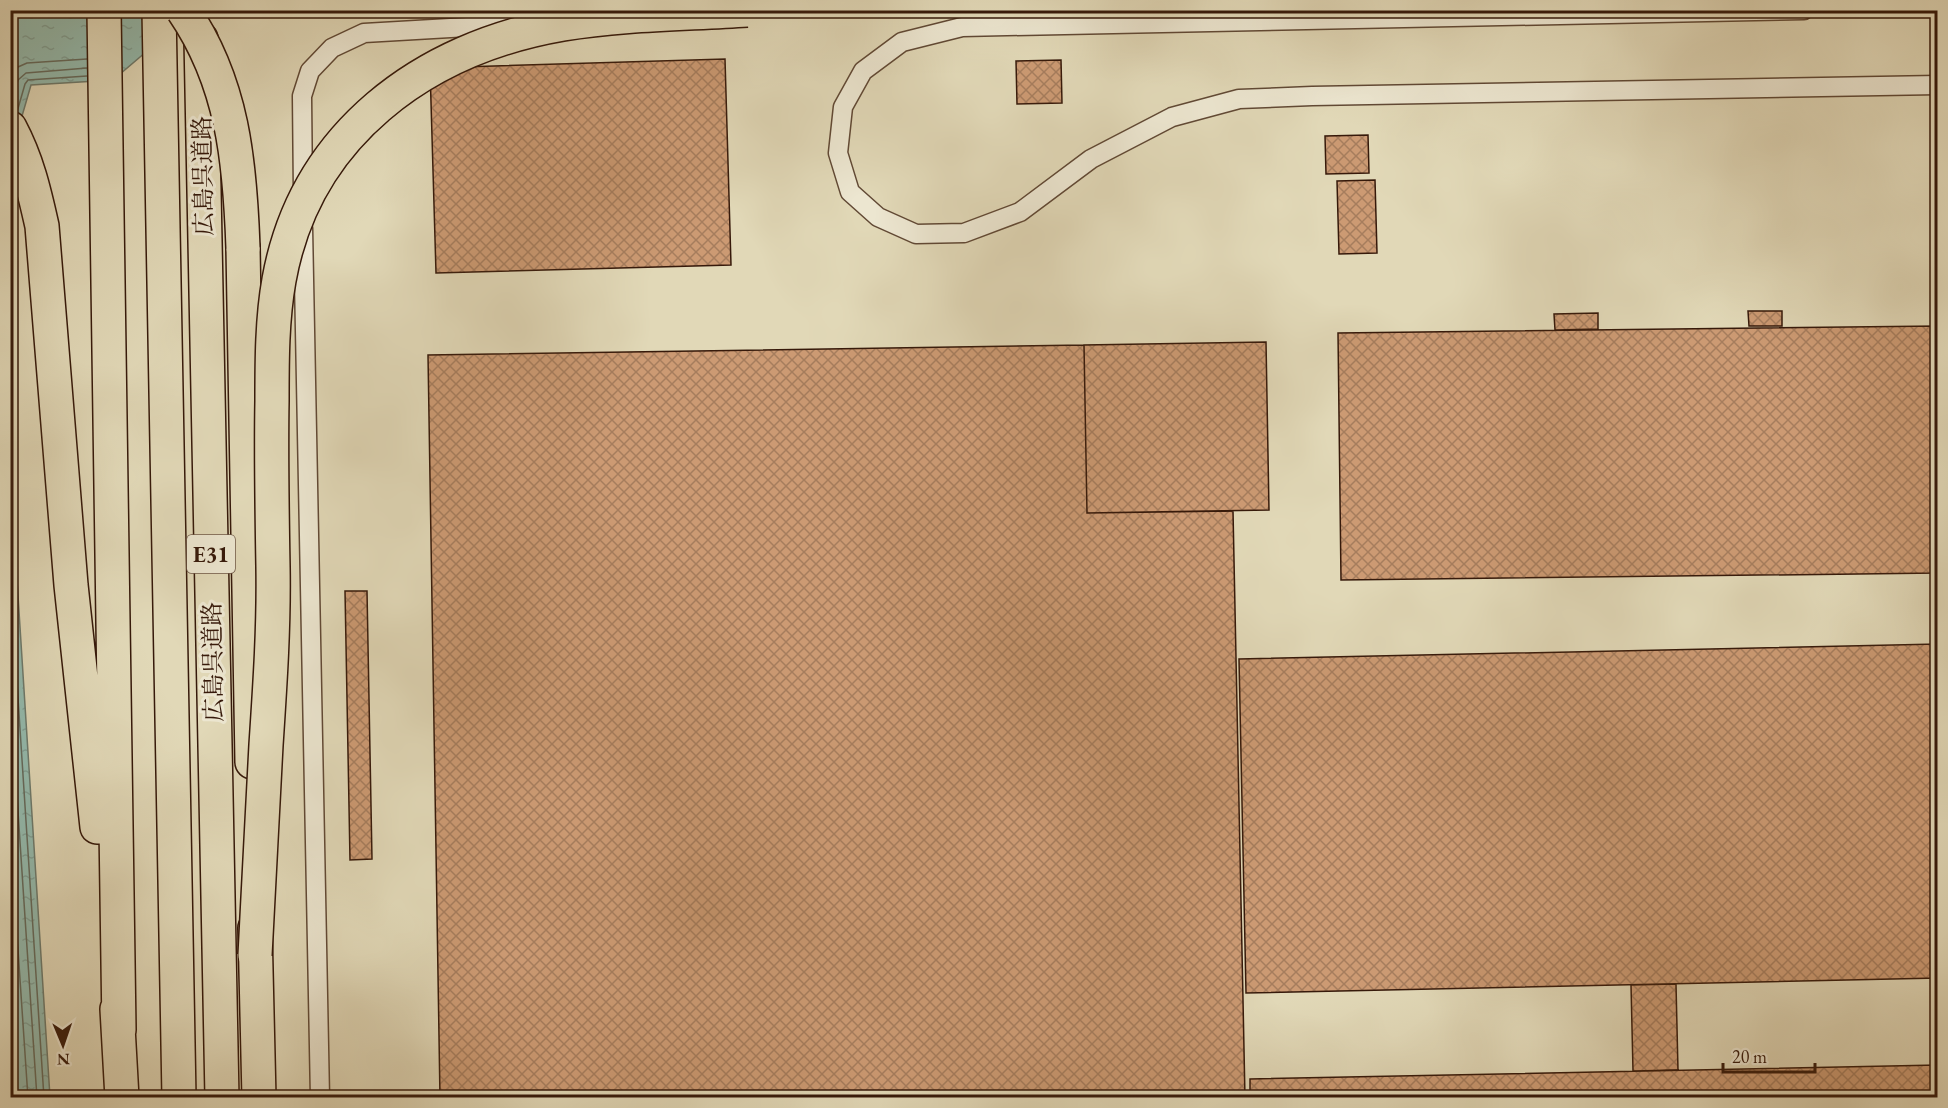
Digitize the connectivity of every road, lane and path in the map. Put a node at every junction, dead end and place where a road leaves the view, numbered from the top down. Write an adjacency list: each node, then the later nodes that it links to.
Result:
1 (104, 10): 11 (highway)
2 (159, 10): 13 (highway, 広島呉道路 / E31)
3 (183, 10): 10 (highway, bridge)
4 (200, 10): 14 (highway, 広島呉道路 / E31, bridge)
5 (533, 10): 16 (lane)
6 (747, 10): 10 (highway, bridge)
7 (1804, 10): 8 (lane)
8 (1938, 85)
9 (10, 128): 11 (highway)
10 (255, 956): 15 (highway)
11 (119, 1030): 12 (highway)
12 (122, 1098)
13 (179, 1098)
14 (222, 1098)
15 (259, 1098)
16 (320, 1098)

